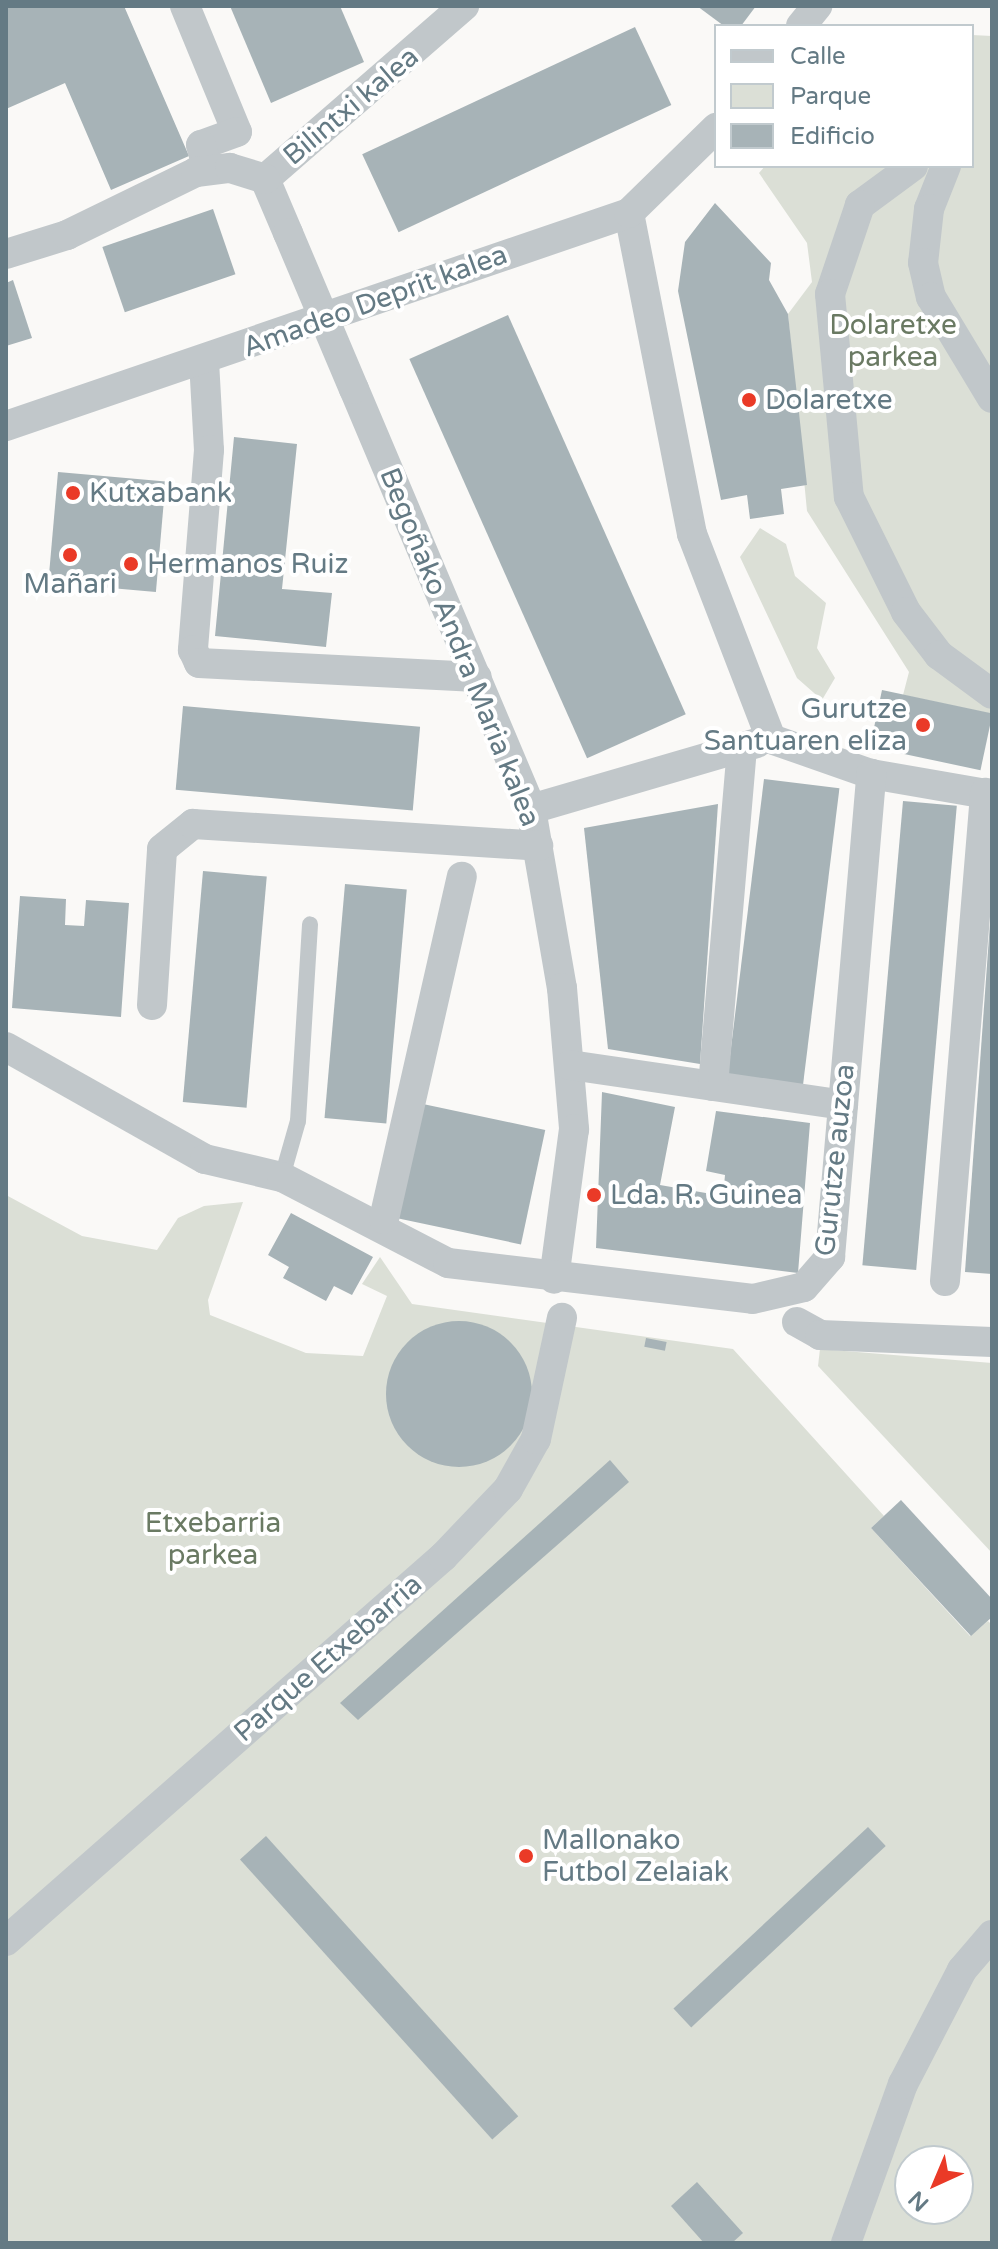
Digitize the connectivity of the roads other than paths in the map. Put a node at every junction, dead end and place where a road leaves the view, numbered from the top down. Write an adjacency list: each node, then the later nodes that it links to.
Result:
1 (185, 6): 8 (street)
2 (464, 6): 9 (street, Bilintxi kalea)
3 (817, 6): 4 (street)
4 (803, 24)
5 (714, 130): 10 (street, Amadeo Deprit kalea)
6 (910, 168): 16 (street)
7 (945, 168): 13 (street)
8 (208, 169): 9 (street, Bilintxi kalea); 11 (street)
9 (265, 179): 15 (street, Begoñako Andra Maria kalea, bridge)
10 (629, 213): 12 (street, Amadeo Deprit kalea); 17 (street)
11 (6, 254)
12 (204, 361): 14 (street, Amadeo Deprit kalea); 15 (street)
13 (992, 398)
14 (6, 426)
15 (477, 677): 20 (street, Begoñako Andra Maria kalea)
16 (992, 694)
17 (756, 743): 18 (street); 20 (street); 27 (street)
18 (871, 774): 19 (street); 28 (street, Gurutze auzoa)
19 (988, 794): 32 (street)
20 (531, 809): 21 (street, Begoñako Andra Maria kalea)
21 (538, 846): 24 (street); 26 (street, Begoñako Andra Maria kalea)
22 (462, 877): 30 (street)
23 (310, 924): 29 (lane)
24 (152, 1005)
25 (6, 1047): 29 (street, Gurutze auzoa)
26 (570, 1065): 27 (street); 31 (street, Begoñako Andra Maria kalea)
27 (713, 1086): 28 (street)
28 (843, 1105): 31 (street, Gurutze auzoa)
29 (282, 1177): 31 (street, Gurutze auzoa)
30 (384, 1219)
31 (554, 1279)
32 (945, 1281)
33 (562, 1318): 37 (street, Parque Etxebarria)
34 (797, 1322): 35 (street)
35 (992, 1342)
36 (992, 1935): 38 (street)
37 (6, 1941)
38 (846, 2243)

